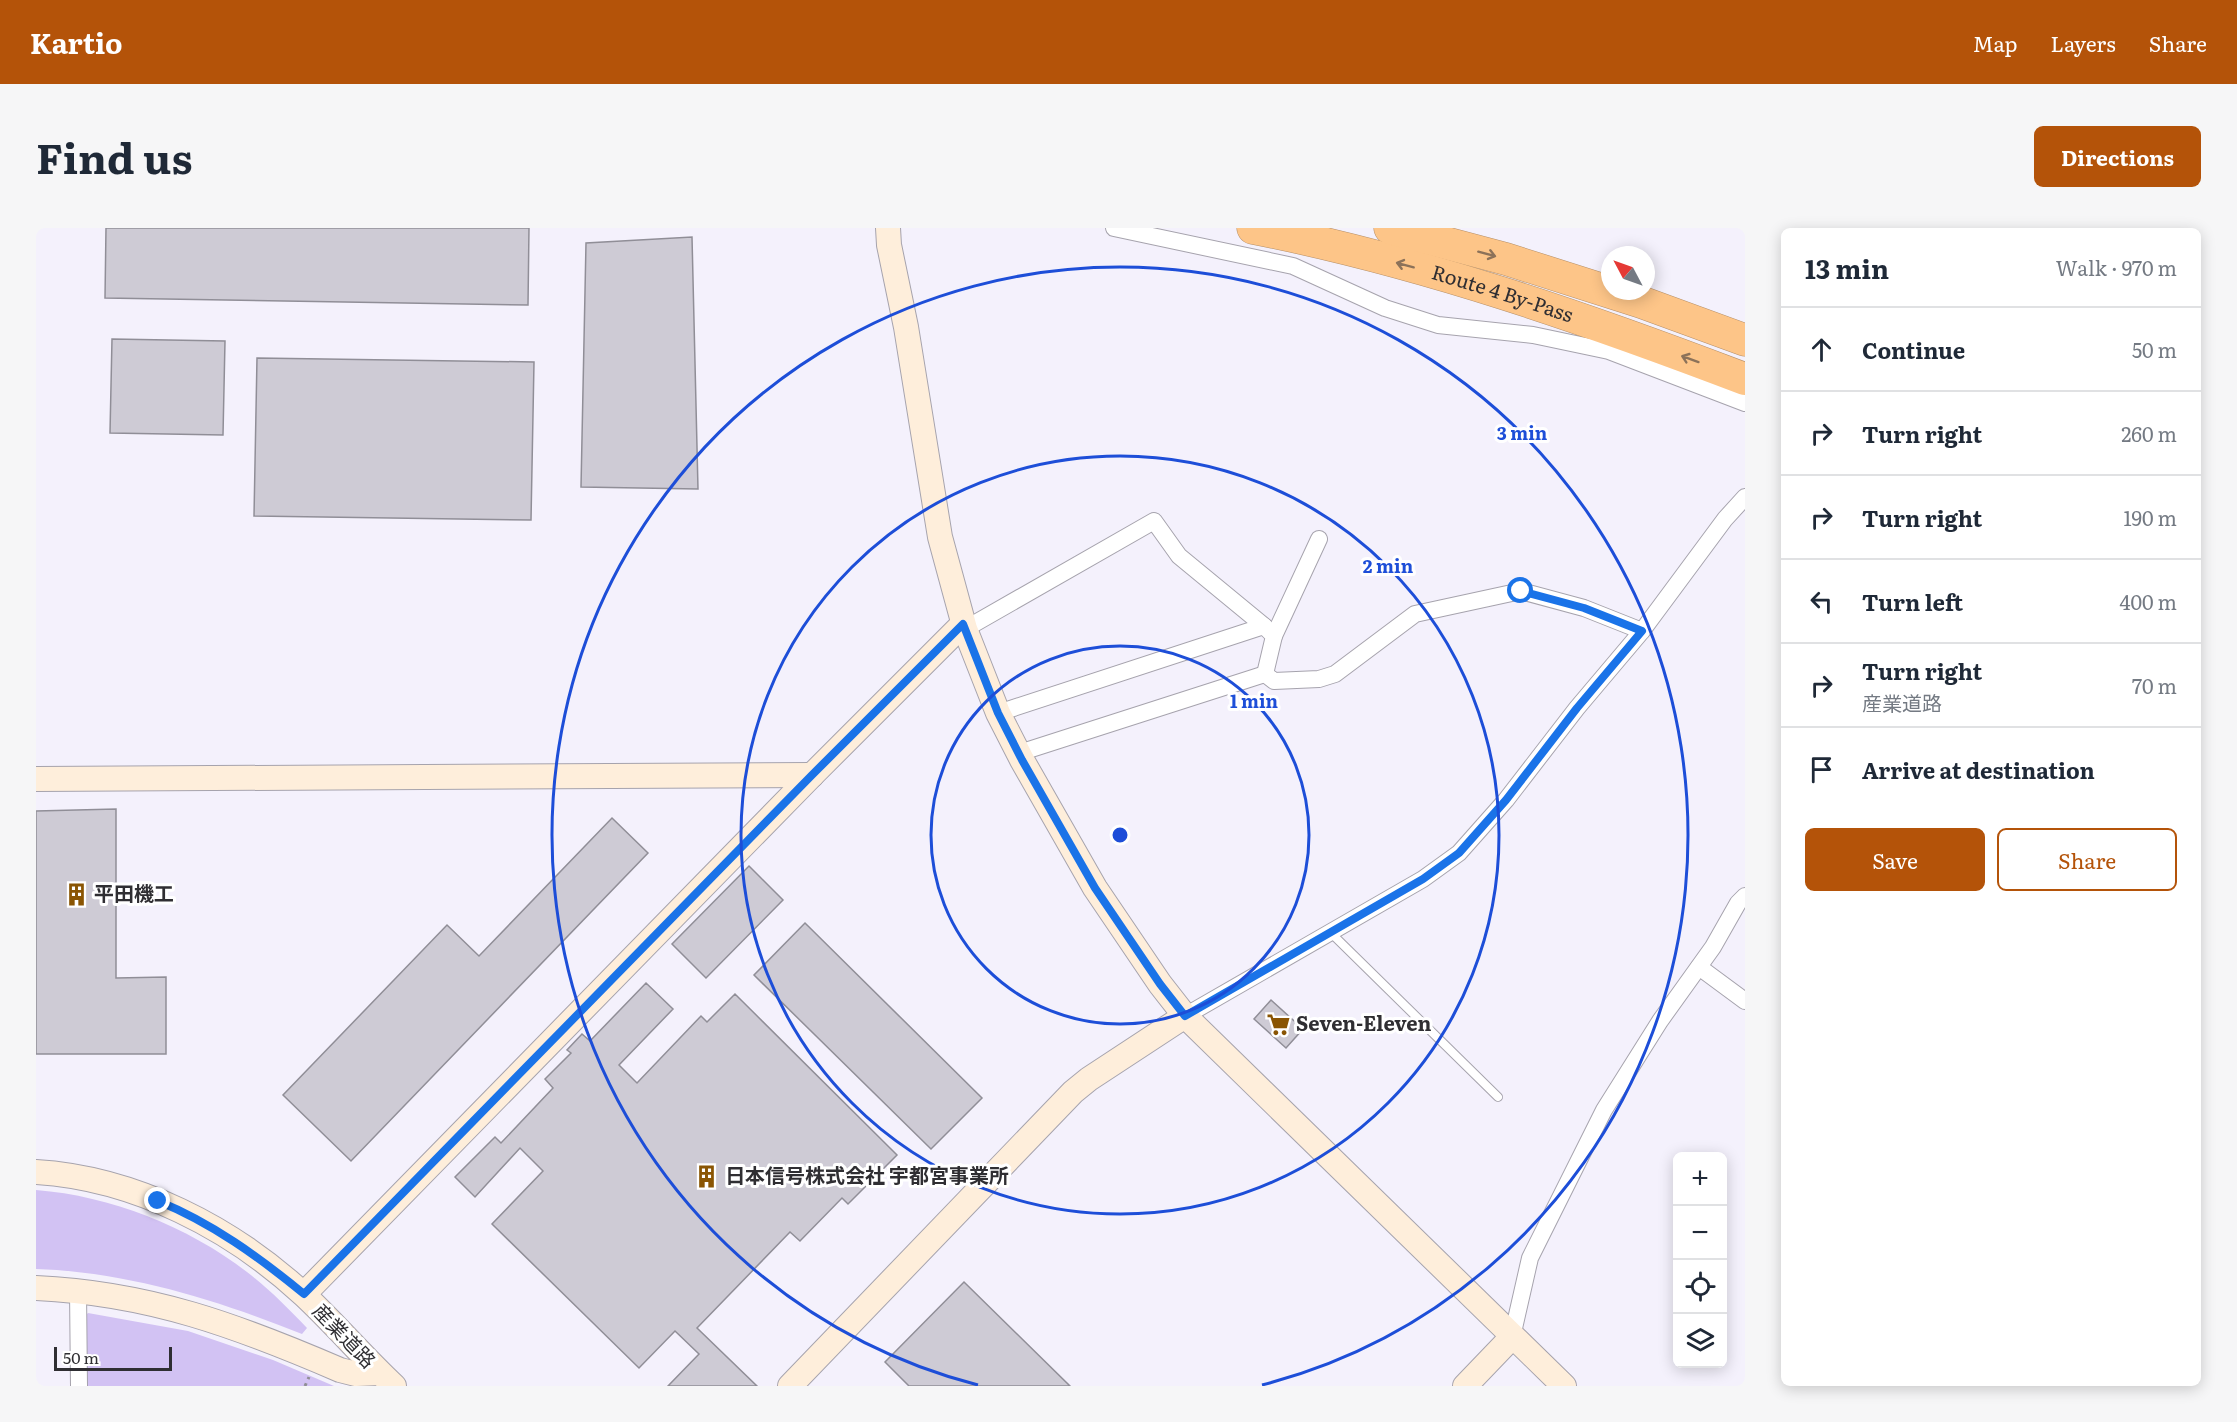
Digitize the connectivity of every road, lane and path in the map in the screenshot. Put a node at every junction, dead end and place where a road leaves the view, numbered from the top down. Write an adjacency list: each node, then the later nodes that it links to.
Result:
1 (888, 228): 10 (street)
2 (1114, 228): 7 (street)
3 (1253, 228): 6 (highway, Route 4 By-Pass, one-way to 3)
4 (1390, 228): 5 (highway, Route 4 By-Pass, one-way to 5)
5 (1745, 340)
6 (1745, 379)
7 (1745, 403)
8 (1745, 497): 12 (street)
9 (1319, 539): 11 (street)
10 (964, 627): 11 (street); 14 (street); 16 (street)
11 (1269, 631): 13 (street); 14 (street)
12 (1642, 631): 13 (street); 19 (street)
13 (1265, 674): 15 (street)
14 (998, 713): 15 (street)
15 (1019, 753): 22 (street)
16 (812, 775): 17 (street); 27 (street)
17 (36, 779)
18 (1745, 896): 20 (street)
19 (1330, 932): 22 (street); 23 (lane)
20 (1699, 967): 21 (street); 28 (street)
21 (1745, 1002)
22 (1185, 1016): 28 (street); 31 (street)
23 (1498, 1097)
24 (36, 1172): 27 (street, 産業道路)
25 (36, 1288): 26 (street)
26 (78, 1291): 29 (street); 30 (street)
27 (304, 1294): 29 (street, 産業道路)
28 (1512, 1337): 32 (street); 33 (street)
29 (387, 1379)
30 (79, 1386)
31 (790, 1386)
32 (1465, 1386)
33 (1564, 1386)

